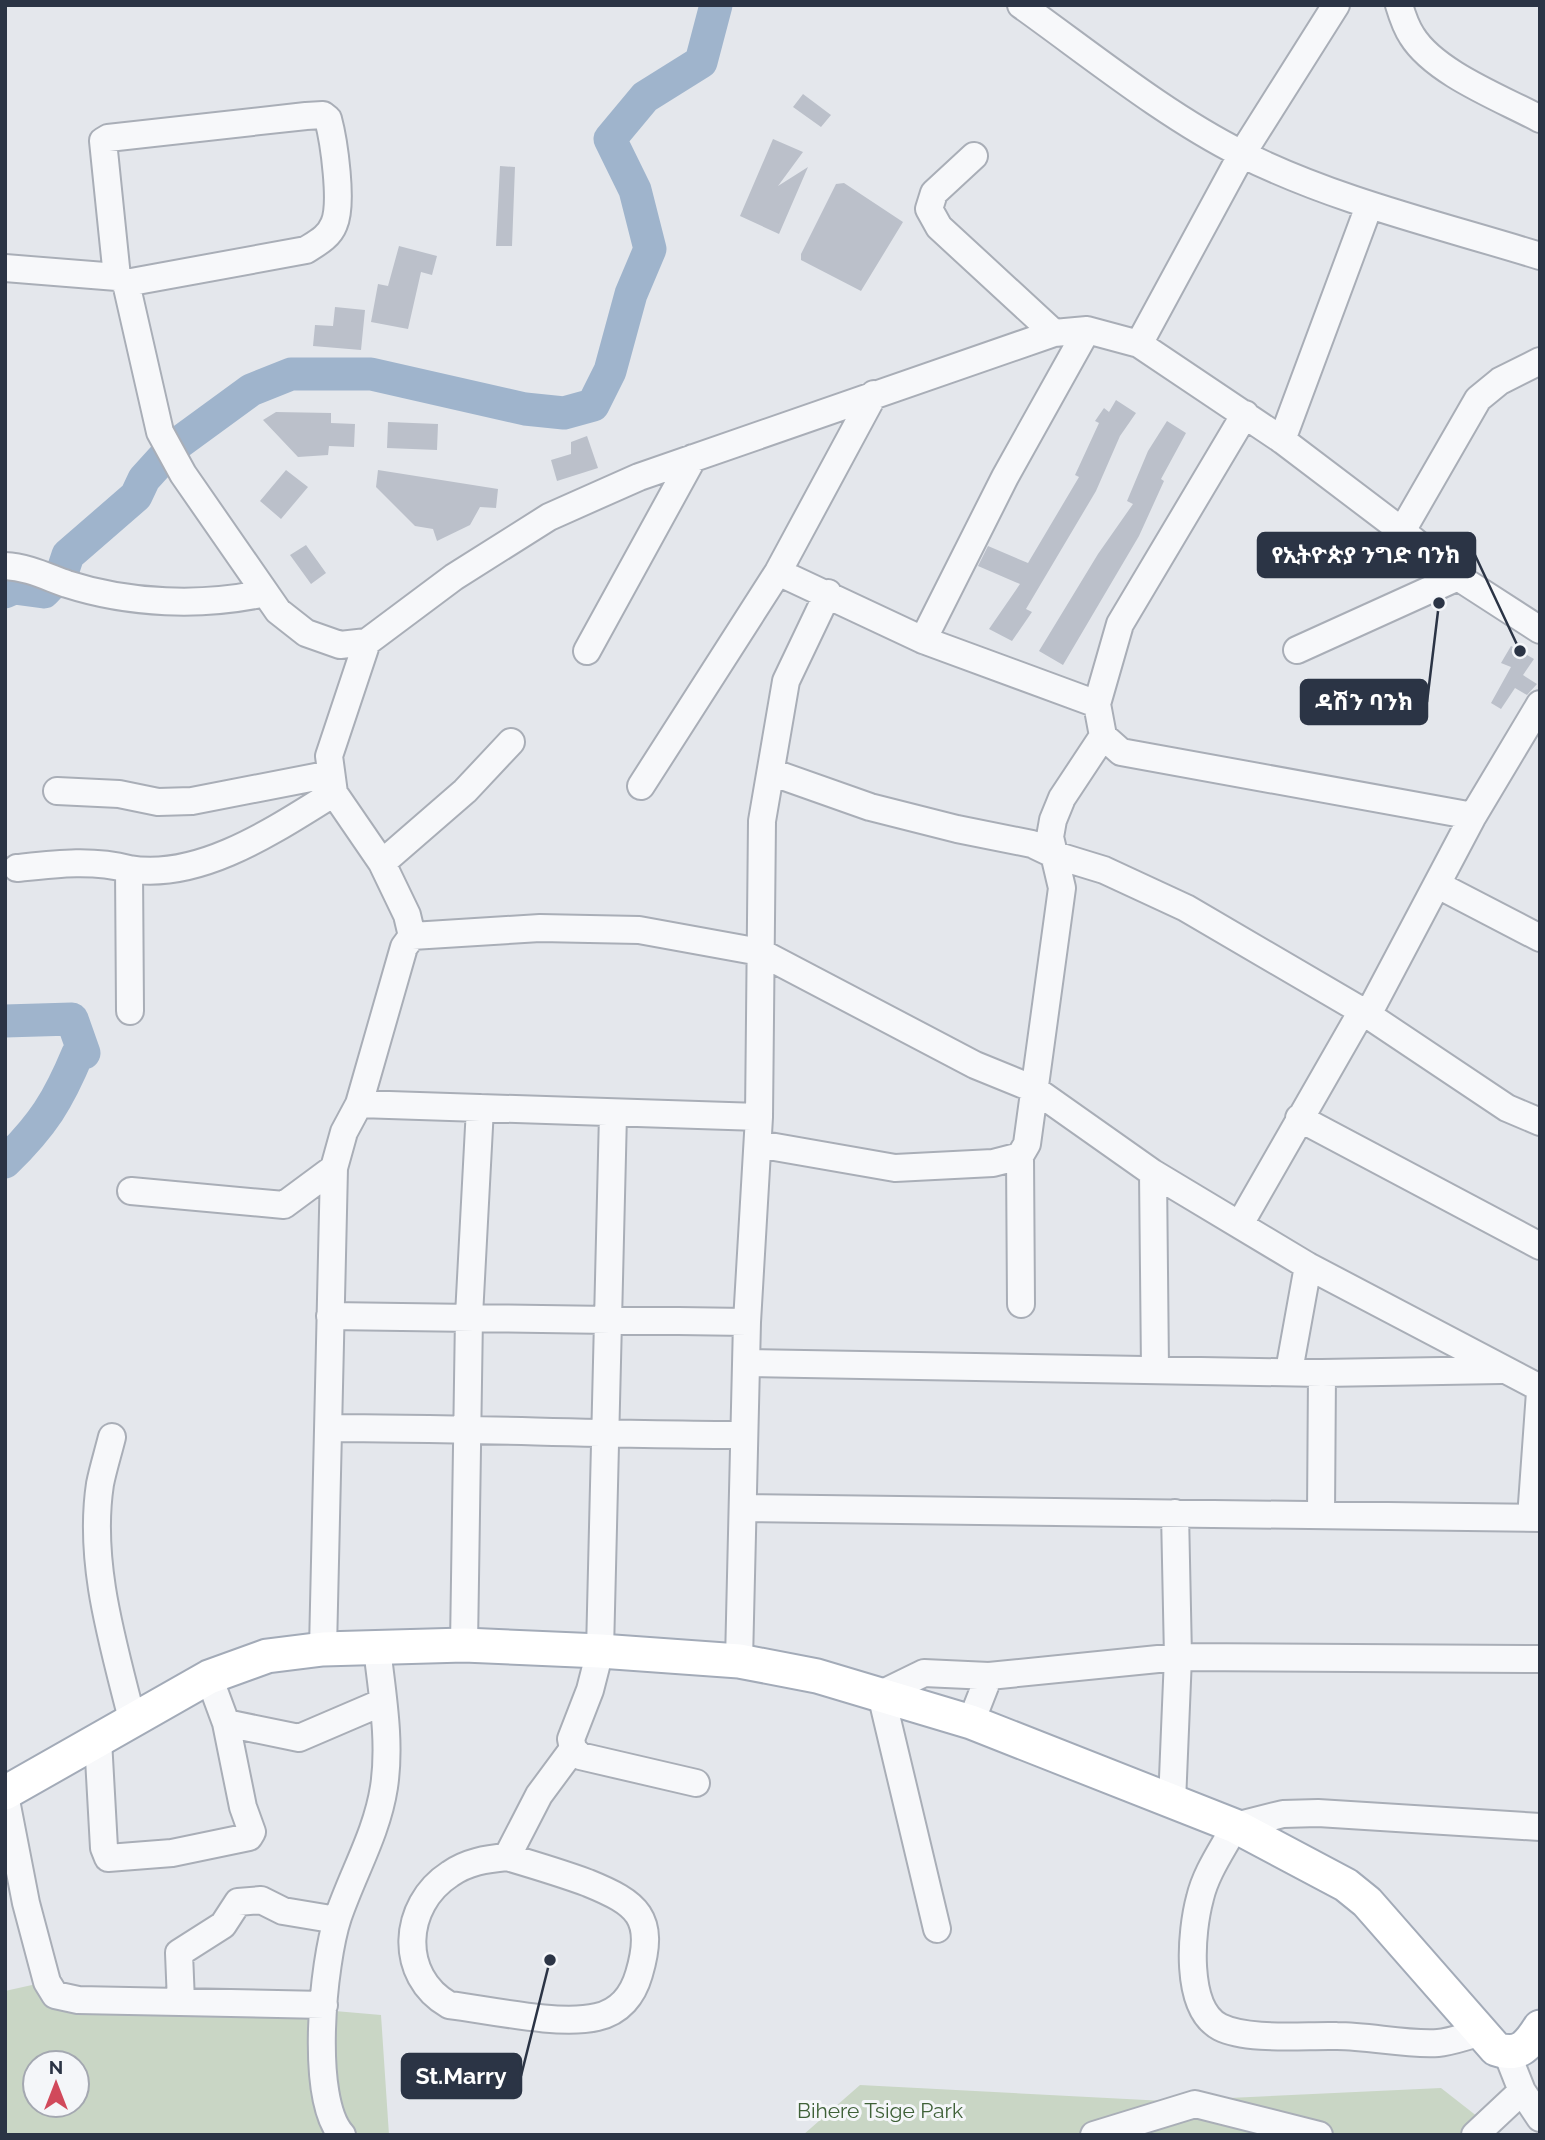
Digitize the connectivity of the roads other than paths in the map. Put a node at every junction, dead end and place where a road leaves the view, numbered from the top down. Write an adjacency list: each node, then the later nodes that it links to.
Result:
1 (1021, 5): 5 (street)
2 (1336, 5): 5 (street)
3 (1399, 5): 4 (street)
4 (1540, 119)
5 (1242, 154): 7 (street); 13 (street)
6 (974, 156): 12 (street)
7 (1369, 206): 8 (street); 17 (street)
8 (1540, 256)
9 (5, 268): 10 (street)
10 (122, 280): 10 (street); 23 (street)
11 (1087, 330): 12 (street); 13 (street); 26 (street)
12 (1054, 333): 15 (street)
13 (1139, 344): 16 (street)
14 (1540, 361): 19 (street)
15 (874, 394): 18 (street); 21 (street)
16 (1245, 414): 17 (street); 30 (street)
17 (1282, 440): 19 (street)
18 (693, 458): 27 (street); 29 (street)
19 (1402, 531): 22 (street)
20 (5, 566): 23 (street)
21 (778, 572): 24 (street); 36 (street)
22 (1458, 577): 25 (street); 28 (street)
23 (265, 593): 27 (street)
24 (828, 593): 26 (street); 34 (street)
25 (1540, 630)
26 (923, 640): 30 (street)
27 (367, 642): 35 (street)
28 (1297, 650)
29 (587, 651)
30 (1097, 704): 32 (street)
31 (1540, 704): 38 (street)
32 (1103, 736): 38 (street); 39 (street)
33 (511, 742): 40 (street)
34 (771, 772): 39 (street); 46 (street)
35 (332, 783): 37 (street); 40 (street); 42 (street)
36 (641, 786)
37 (57, 791)
38 (1473, 816): 43 (street)
39 (1055, 855): 48 (street); 49 (street)
40 (382, 863): 44 (street)
41 (17, 868): 42 (street)
42 (129, 869): 47 (street)
43 (1438, 885): 45 (street); 48 (street)
44 (412, 936): 46 (street); 50 (street)
45 (1540, 938)
46 (760, 952): 49 (street); 53 (street)
47 (130, 1011)
48 (1362, 1011): 54 (street); 55 (street)
49 (1034, 1089): 57 (street); 59 (street)
50 (359, 1104): 51 (street); 58 (street)
51 (480, 1108): 52 (street); 65 (street)
52 (613, 1114): 53 (street); 67 (street)
53 (760, 1117): 56 (street)
54 (1299, 1118): 61 (street); 62 (street)
55 (1540, 1122)
56 (758, 1144): 57 (street); 68 (street)
57 (1020, 1156): 64 (street)
58 (334, 1168): 60 (street); 66 (street)
59 (1153, 1173): 61 (street); 70 (street)
60 (131, 1191)
61 (1240, 1224): 63 (street)
62 (1540, 1246)
63 (1308, 1266): 71 (street); 72 (street)
64 (1021, 1304)
65 (468, 1316): 66 (street); 67 (street); 76 (street)
66 (330, 1317): 75 (street)
67 (606, 1321): 68 (street); 77 (street)
68 (747, 1322): 69 (street)
69 (747, 1363): 70 (street); 78 (street)
70 (1155, 1369): 72 (street)
71 (1505, 1370): 73 (street); 74 (street)
72 (1289, 1371): 73 (street)
73 (1322, 1373): 82 (street)
74 (1540, 1390): 83 (street)
75 (329, 1428): 76 (street); 86 (street)
76 (467, 1428): 77 (street); 84 (street)
77 (604, 1435): 78 (street); 87 (street)
78 (744, 1435): 80 (street)
79 (112, 1437): 95 (street)
80 (743, 1508): 81 (street); 90 (street)
81 (1175, 1513): 82 (street); 88 (street)
82 (1321, 1514): 83 (street)
83 (1535, 1518)
84 (464, 1645): 85 (main road); 87 (main road)
85 (377, 1648): 86 (main road); 94 (street)
86 (323, 1649): 92 (main road)
87 (600, 1651): 90 (main road); 99 (street)
88 (1178, 1657): 89 (street); 91 (street); 102 (street)
89 (1540, 1659)
90 (739, 1661): 93 (main road)
91 (989, 1676): 93 (street); 96 (street)
92 (209, 1677): 95 (main road); 97 (street)
93 (881, 1694): 96 (main road); 107 (street)
94 (383, 1702): 97 (street); 106 (street)
95 (132, 1719): 98 (main road)
96 (971, 1722): 102 (main road)
97 (226, 1723): 98 (street)
98 (98, 1740): 101 (main road)
99 (573, 1749): 100 (street); 105 (street)
100 (696, 1783)
101 (5, 1794): 108 (street)
102 (1172, 1802): 103 (main road)
103 (1235, 1826): 104 (street); 111 (main road); 111 (street)
104 (1540, 1827)
105 (507, 1857): 105 (street)
106 (337, 1920): 108 (street); 109 (street)
107 (937, 1928)
108 (181, 2002): 109 (street)
109 (324, 2005): 116 (street)
110 (1540, 2027): 112 (main road)
111 (1479, 2033): 112 (main road)
112 (1507, 2053): 113 (street)
113 (1522, 2091): 114 (street); 119 (street)
114 (1540, 2118)
115 (1145, 2127): 117 (street); 118 (street)
116 (342, 2135)
117 (1094, 2135)
118 (1319, 2135)
119 (1475, 2135)

